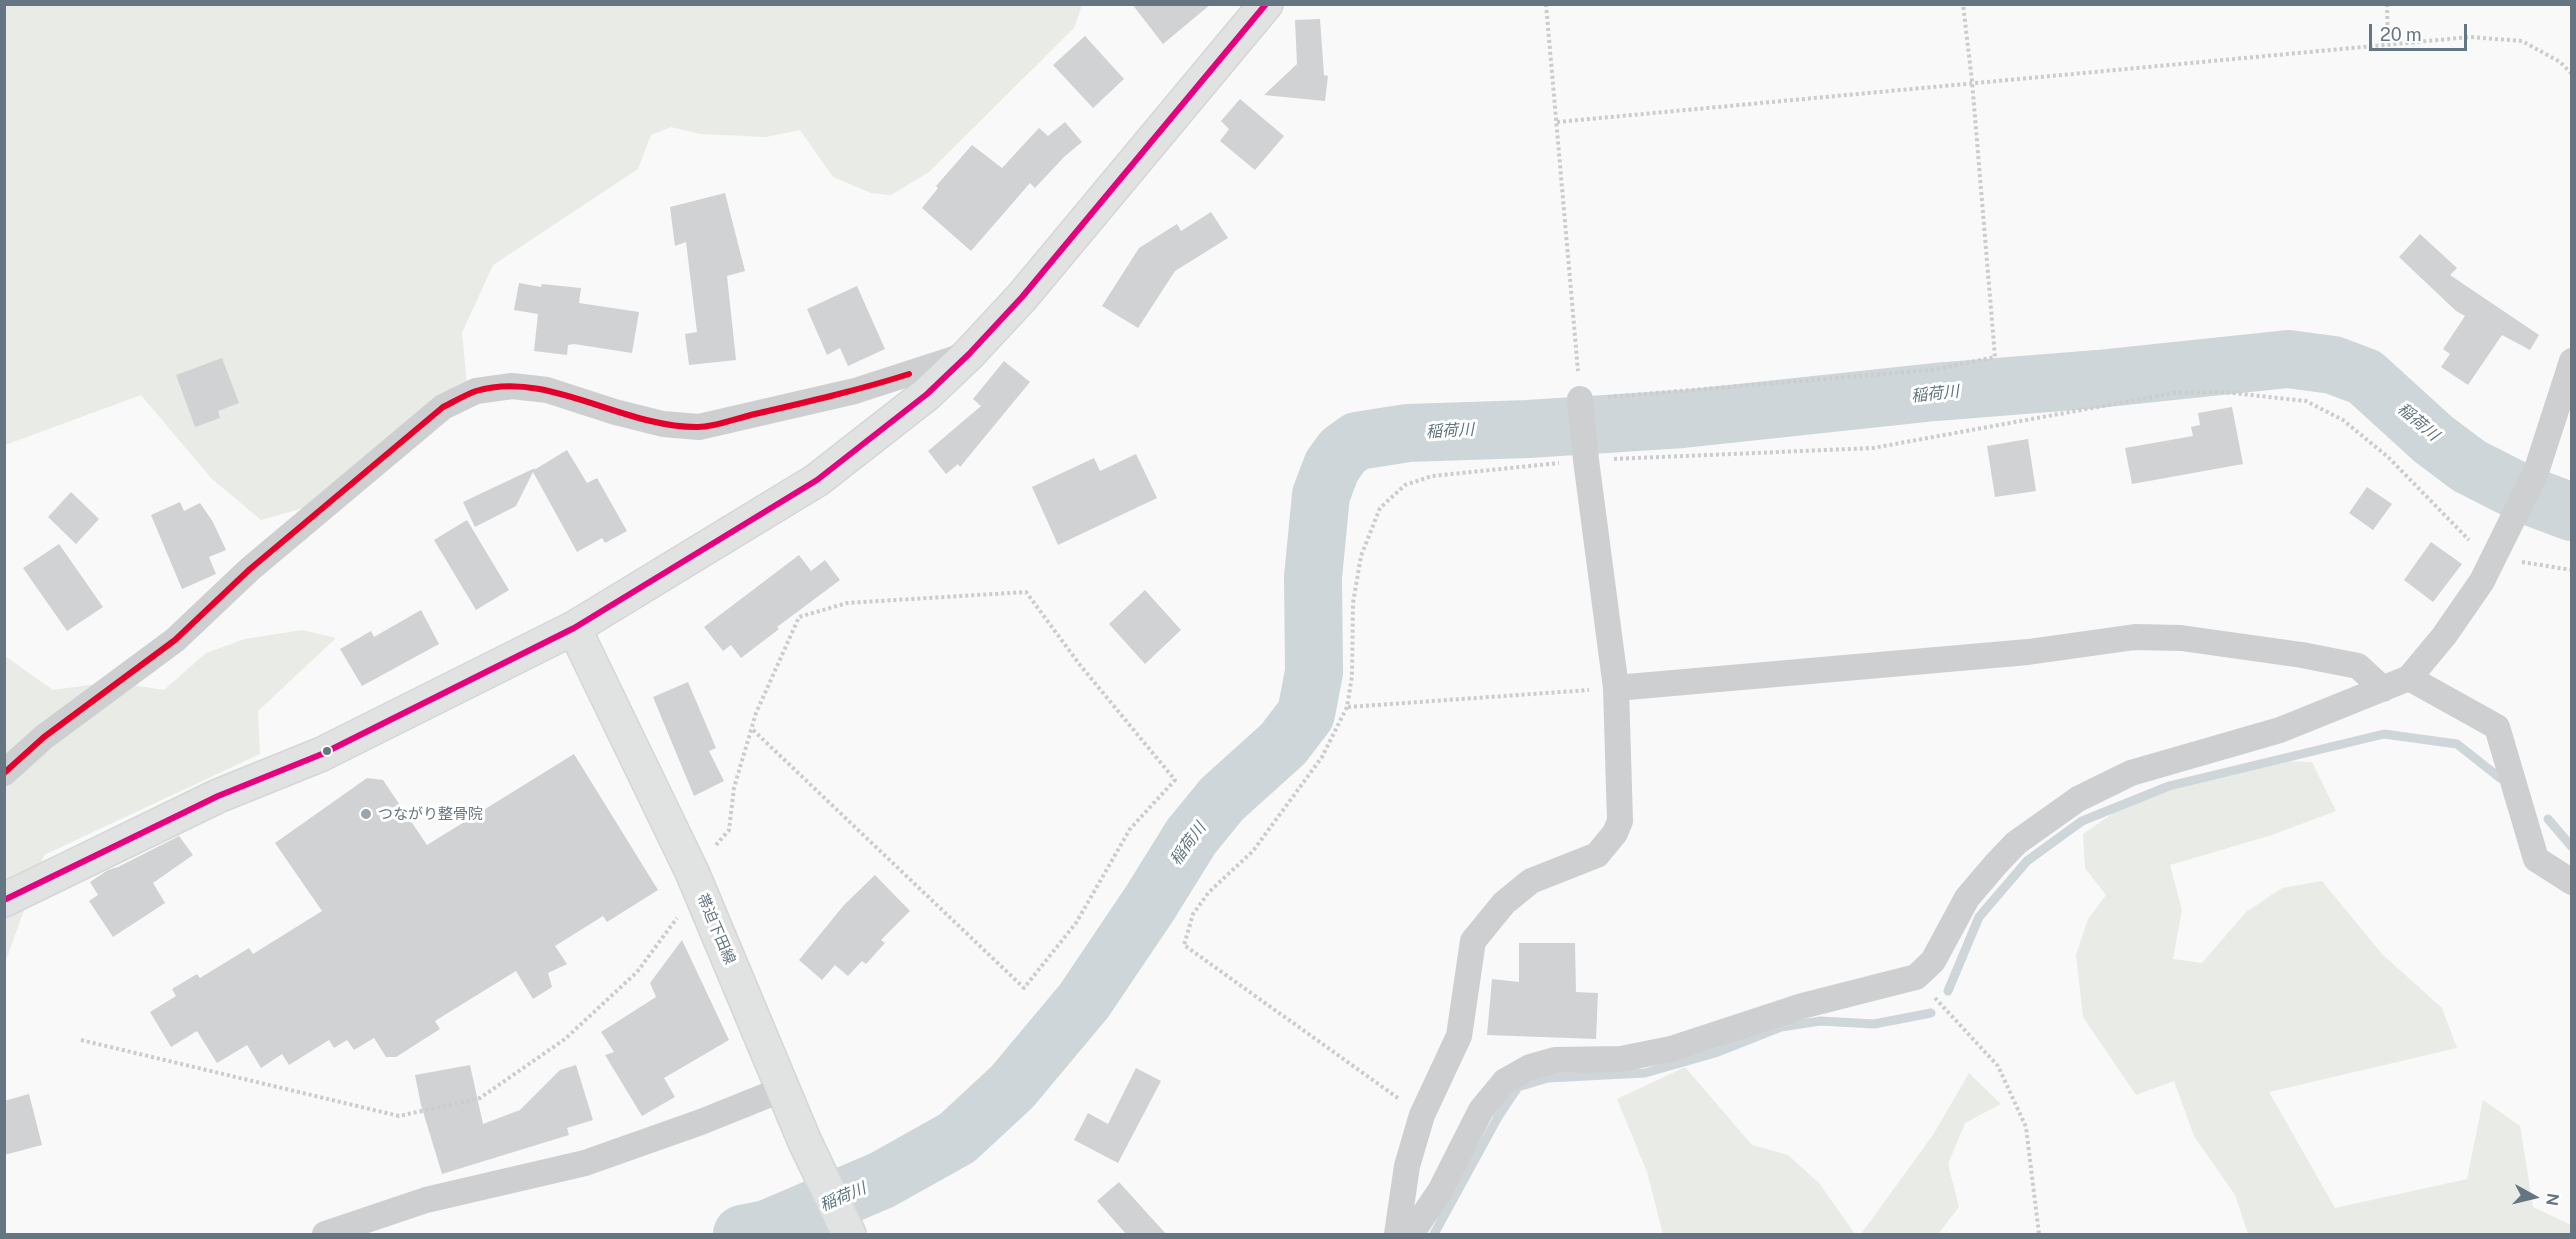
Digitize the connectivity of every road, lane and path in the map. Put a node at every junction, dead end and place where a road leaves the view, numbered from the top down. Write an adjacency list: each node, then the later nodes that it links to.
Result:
1 (1266, 4): 9 (main road)
2 (1546, 4): 8 (path)
3 (1963, 4): 7 (path)
4 (2386, 4): 5 (path)
5 (2388, 46): 6 (path); 7 (path)
6 (2571, 74)
7 (1972, 81): 8 (path); 11 (path)
8 (1557, 122): 11 (path)
9 (969, 354): 15 (main road); 21 (street)
10 (2571, 362): 13 (street)
11 (1580, 399): 12 (street)
12 (1586, 460): 13 (path); 17 (street); 19 (path)
13 (2493, 557): 14 (path); 16 (street)
14 (2571, 570)
15 (573, 628): 22 (main road, 帯迫下田線); 24 (main road)
16 (2409, 678): 18 (street); 23 (street)
17 (1616, 688): 18 (street); 19 (path); 28 (street)
18 (2383, 689): 25 (street)
19 (1347, 707): 28 (path)
20 (751, 728): 20 (path); 22 (path)
21 (4, 773)
22 (696, 881): 26 (path); 27 (main road, 帯迫下田線)
23 (2571, 882)
24 (4, 900)
25 (1916, 977): 32 (street); 33 (path)
26 (81, 1040)
27 (783, 1089): 29 (main road, 帯迫下田線); 30 (street)
28 (1422, 1115): 31 (street)
29 (846, 1228)
30 (325, 1234)
31 (1397, 1234)
32 (1411, 1234)
33 (2039, 1234)

